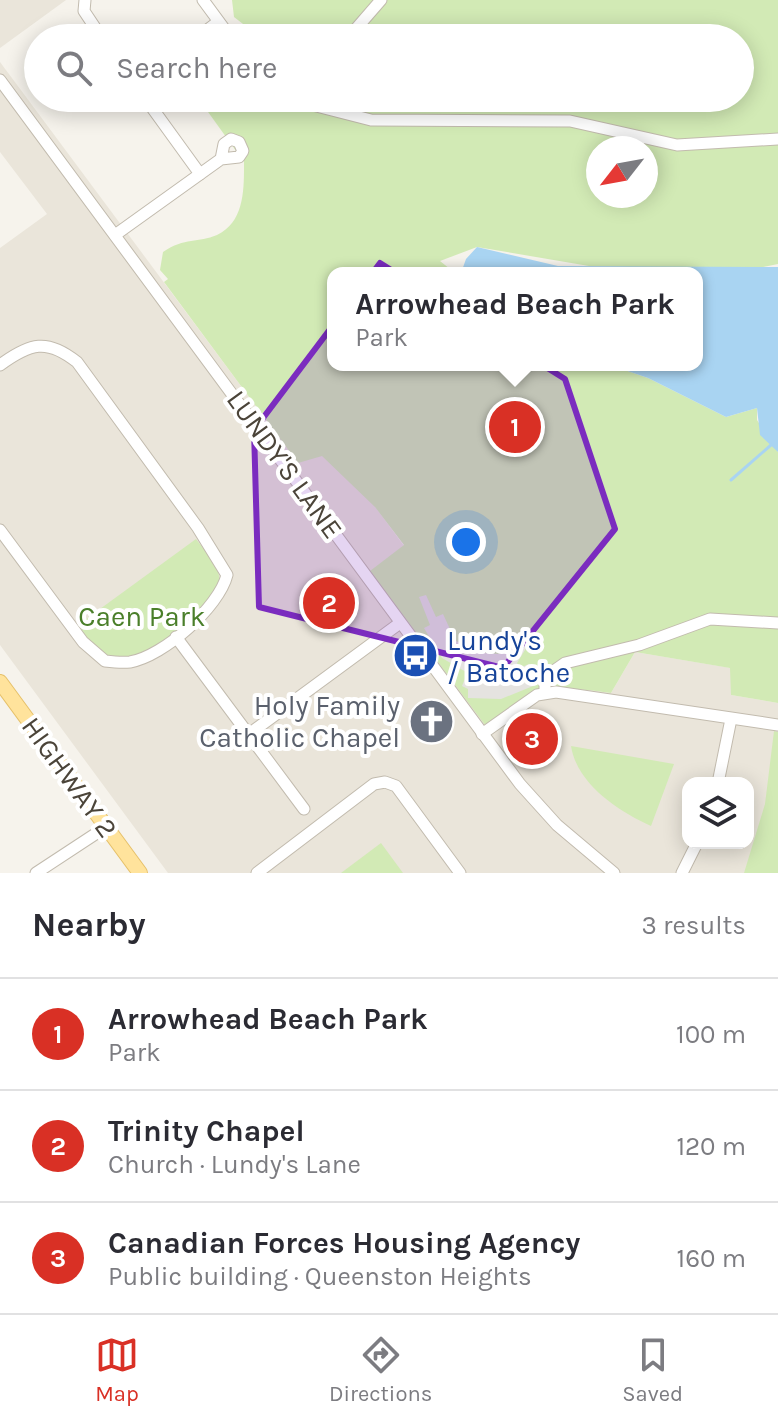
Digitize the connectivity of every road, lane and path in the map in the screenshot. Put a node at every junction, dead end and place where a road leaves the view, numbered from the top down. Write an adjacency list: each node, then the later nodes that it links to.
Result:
1 (203, 0): 4 (street)
2 (381, 0): 7 (street)
3 (84, 3): 5 (street)
4 (218, 22): 6 (street)
5 (95, 24)
6 (215, 24)
7 (360, 24)
8 (0, 80): 14 (street, LUNDY'S LANE)
9 (155, 112): 13 (street)
10 (345, 112): 11 (street)
11 (778, 139)
12 (221, 159): 13 (street)
13 (200, 174): 14 (street)
14 (115, 235): 17 (street, LUNDY'S LANE)
15 (0, 365): 19 (street)
16 (0, 530): 19 (street)
17 (400, 623): 24 (street); 25 (street, LUNDY'S LANE)
18 (778, 623): 21 (street)
19 (176, 637): 24 (street)
20 (0, 682): 28 (main road, HIGHWAY 2)
21 (545, 693): 22 (street); 25 (street)
22 (731, 719): 23 (street); 26 (street)
23 (778, 725)
24 (249, 734): 27 (street)
25 (482, 734): 34 (street, LUNDY'S LANE)
26 (719, 777)
27 (304, 809)
28 (106, 827): 30 (street); 31 (main road, HIGHWAY 2)
29 (694, 849): 35 (street)
30 (36, 873)
31 (140, 873)
32 (257, 873): 33 (street)
33 (460, 873)
34 (614, 873)
35 (682, 873)

